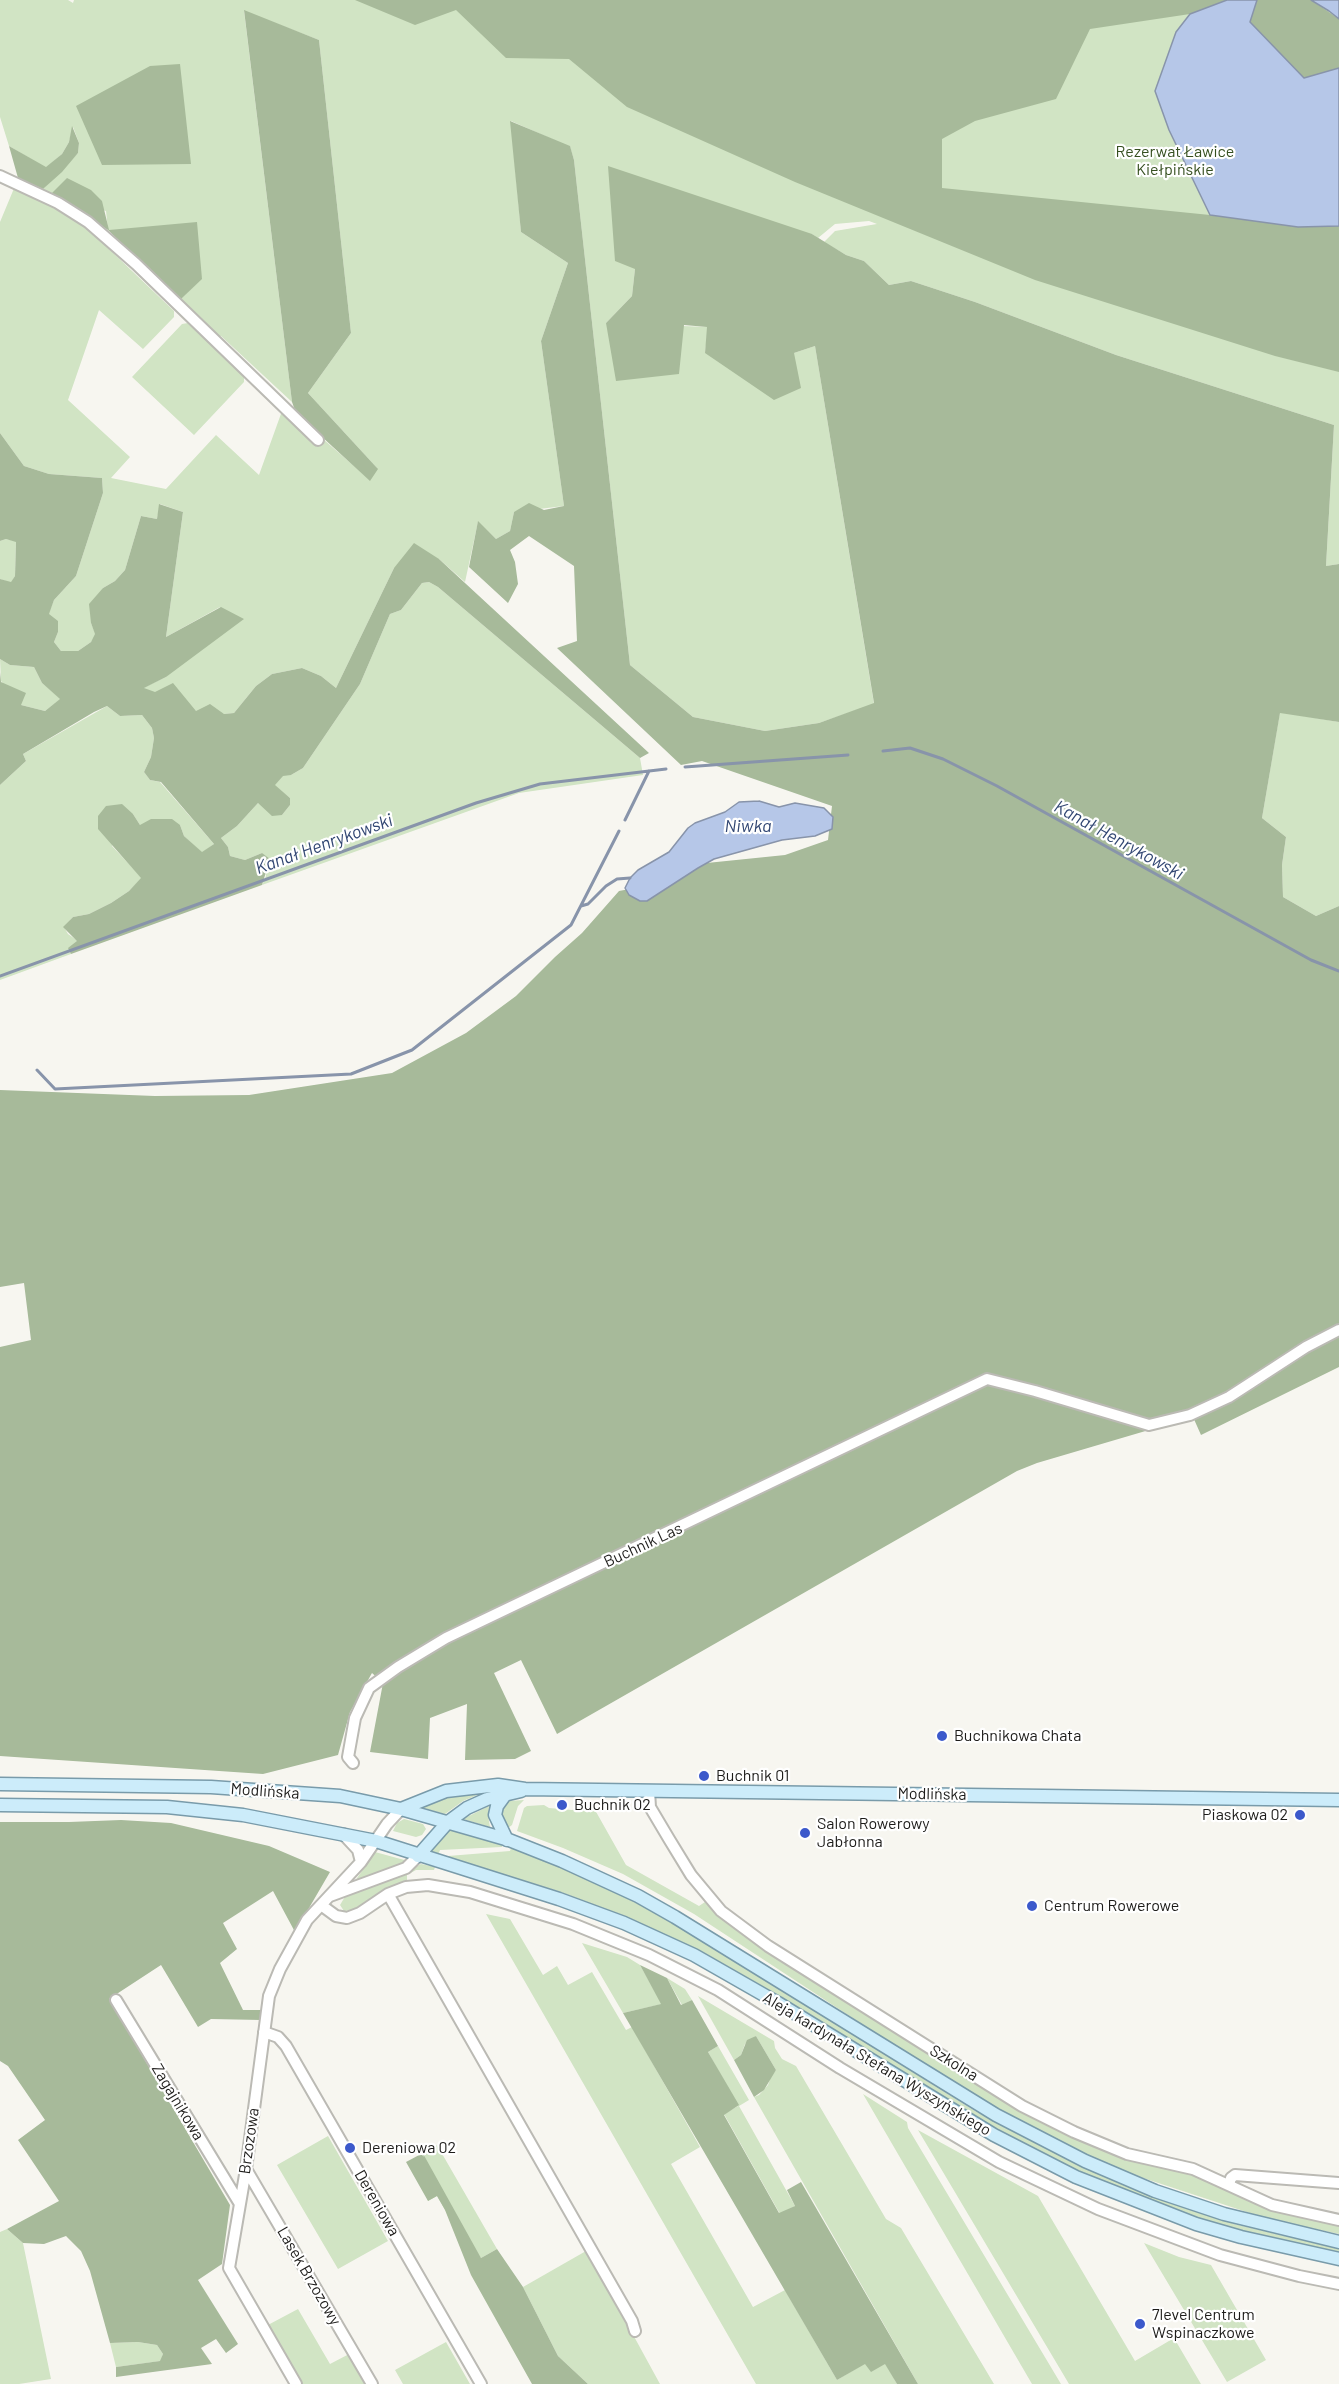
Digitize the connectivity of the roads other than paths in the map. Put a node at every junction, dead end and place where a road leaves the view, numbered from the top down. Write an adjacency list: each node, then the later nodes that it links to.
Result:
1 (0, 176): 2 (street)
2 (318, 440)
3 (1339, 1330): 4 (street, Buchnik Las)
4 (351, 1760)
5 (0, 1784): 11 (main road, Modlińska)
6 (525, 1790): 7 (main road, Modlińska); 8 (main road, Modlińska); 11 (main road, Modlińska)
7 (649, 1791): 9 (main road, Modlińska); 24 (street, Szkolna)
8 (505, 1795): 12 (main road, Modlińska); 14 (main road)
9 (1339, 1800)
10 (0, 1805): 13 (main road, Modlińska)
11 (401, 1809): 12 (main road, Aleja kardynała Stefana Wyszyńskiego); 15 (street, Brzozowa)
12 (448, 1822): 14 (main road, Aleja kardynała Stefana Wyszyńskiego); 16 (main road, Modlińska)
13 (343, 1834): 15 (main road, Modlińska); 17 (street)
14 (508, 1840): 27 (main road, Aleja kardynała Stefana Wyszyńskiego)
15 (376, 1842): 16 (main road, Aleja kardynała Stefana Wyszyńskiego); 17 (street, Brzozowa)
16 (418, 1856): 19 (street, Brzozowa); 28 (main road, Aleja kardynała Stefana Wyszyńskiego)
17 (361, 1862): 19 (street, Brzozowa)
18 (388, 1894): 19 (street); 29 (street); 30 (street)
19 (324, 1901): 21 (street, Brzozowa)
20 (116, 2000): 25 (street, Zagajnikowa)
21 (264, 2032): 22 (street, Brzozowa); 33 (street, Dereniowa)
22 (246, 2169): 25 (street, Brzozowa); 32 (street, Lasek Brzozowy)
23 (1339, 2183): 24 (street)
24 (1229, 2185): 26 (street, Szkolna)
25 (240, 2204): 31 (street, Brzozowa)
26 (1339, 2220)
27 (1339, 2242)
28 (1339, 2259)
29 (1339, 2284)
30 (635, 2331)
31 (296, 2384)
32 (372, 2384)
33 (481, 2384)

